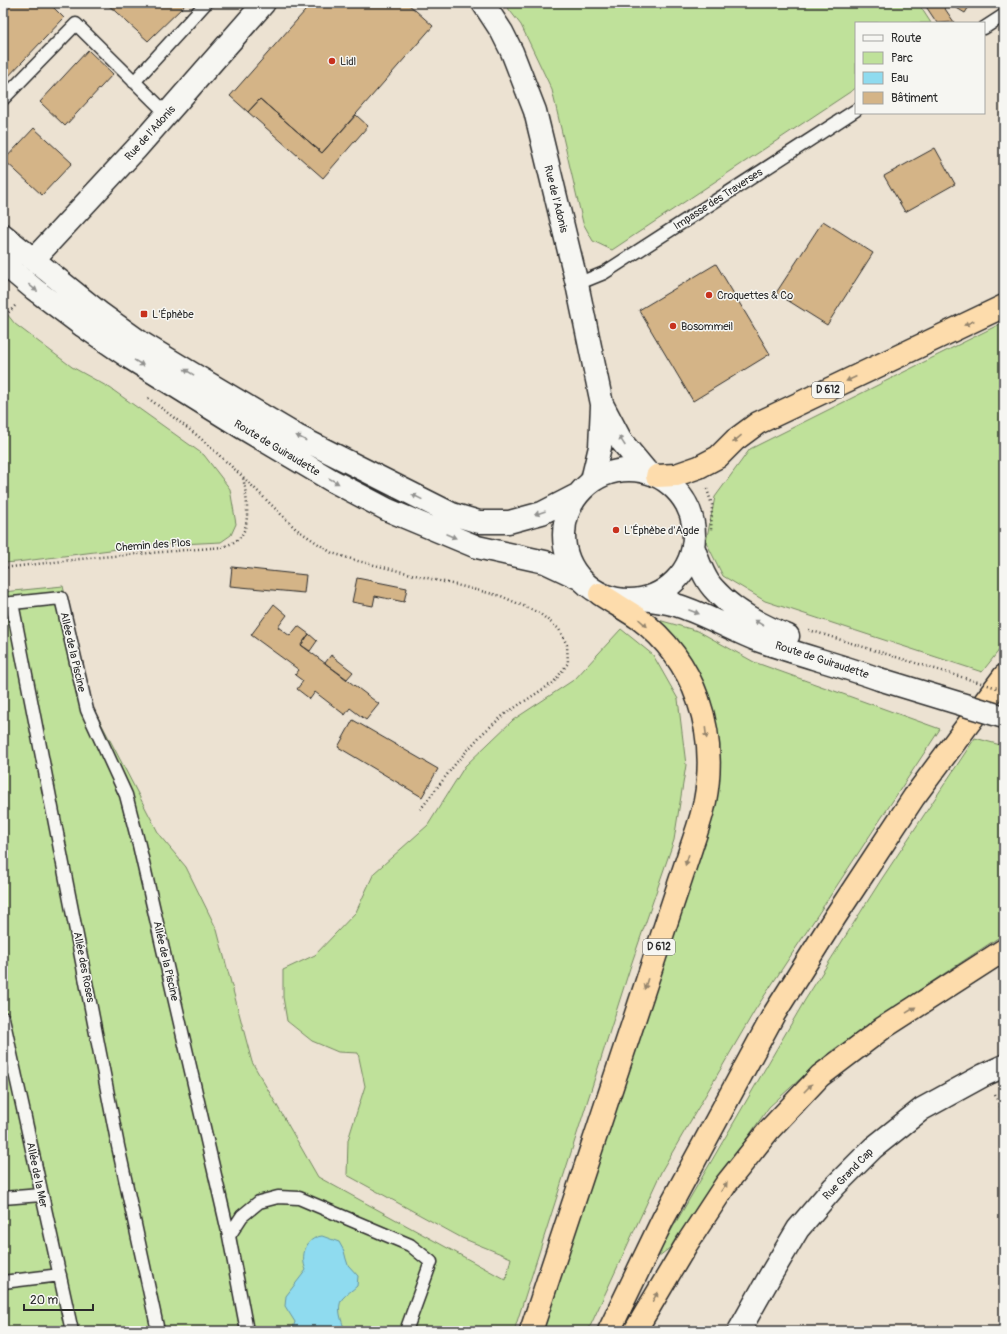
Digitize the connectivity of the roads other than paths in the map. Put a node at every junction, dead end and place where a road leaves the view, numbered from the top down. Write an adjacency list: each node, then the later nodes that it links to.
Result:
1 (206, 3): 6 (lane)
2 (264, 3): 9 (street, Rue de l'Adonis)
3 (483, 3): 14 (street, Rue de l'Adonis)
4 (1004, 15): 5 (lane)
5 (985, 27)
6 (134, 82): 7 (lane); 9 (lane)
7 (3, 99)
8 (855, 111): 14 (lane, Impasse des Traverses)
9 (167, 114): 12 (street, Rue de l'Adonis)
10 (3, 234): 12 (street, Route de Guiraudette)
11 (3, 248): 12 (street)
12 (33, 260): 19 (street, Route de Guiraudette, one-way to 12)
13 (3, 263): 21 (street, Route de Guiraudette, one-way to 21)
14 (577, 284): 16 (street, Rue de l'Adonis)
15 (1004, 306): 17 (highway, D 612, one-way to 17)
16 (602, 404): 17 (street, Rue de l'Adonis, one-way to 16); 18 (street, Rue de l'Adonis)
17 (652, 474): 18 (street); 20 (street)
18 (592, 480): 19 (street)
19 (575, 496): 21 (street)
20 (702, 541): 23 (street); 25 (street, Route de Guiraudette, one-way to 20)
21 (579, 578): 22 (street)
22 (600, 594): 23 (street); 41 (highway, D 612, one-way to 41)
23 (643, 599): 25 (street, Route de Guiraudette, one-way to 25)
24 (7, 604): 34 (lane, Allée de la Piscine); 38 (lane, Allée des Roses)
25 (888, 668): 27 (street, Route de Guiraudette); 28 (street, Route de Guiraudette, bridge)
26 (1004, 676): 42 (highway)
27 (1004, 703)
28 (1004, 717)
29 (1004, 950): 43 (highway, one-way to 29)
30 (3, 1018): 32 (lane, Allée de la Mer)
31 (1004, 1066): 44 (street, Rue Grand Cap)
32 (41, 1195): 33 (lane); 35 (lane, Allée de la Mer)
33 (3, 1198)
34 (229, 1236): 39 (lane, Allée de la Piscine); 40 (lane)
35 (60, 1275): 36 (lane); 37 (lane, Allée de la Mer)
36 (3, 1282)
37 (72, 1331)
38 (158, 1331)
39 (247, 1331)
40 (406, 1331)
41 (531, 1331)
42 (610, 1331)
43 (635, 1331)
44 (739, 1331)

